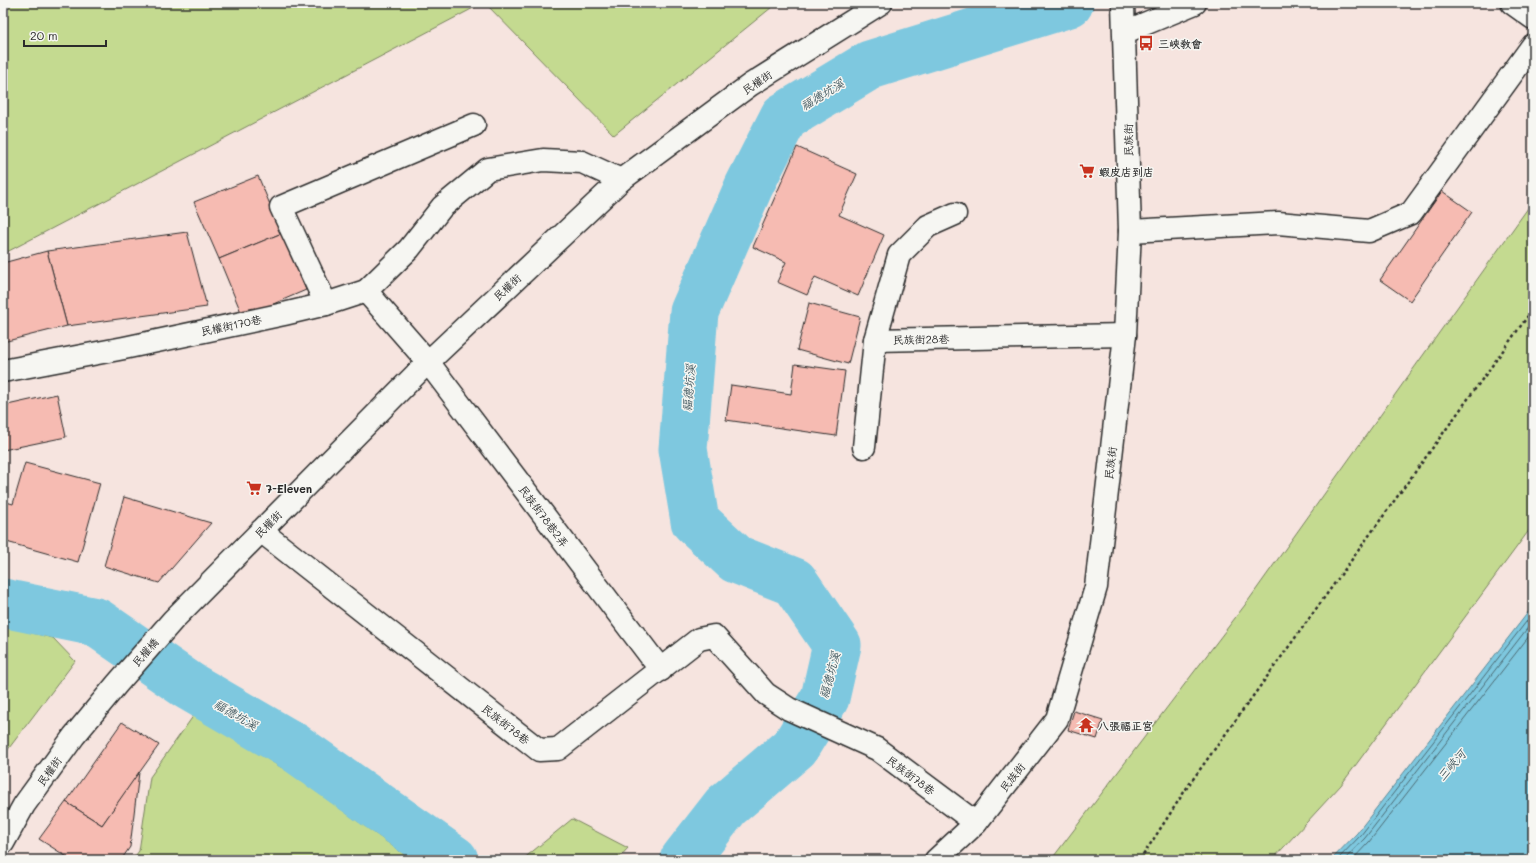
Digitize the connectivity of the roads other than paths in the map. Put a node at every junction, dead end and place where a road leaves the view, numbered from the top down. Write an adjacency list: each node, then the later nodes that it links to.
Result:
1 (881, 3): 8 (street, 民權街)
2 (1195, 3): 4 (street)
3 (1512, 3): 5 (street)
4 (1124, 17): 10 (street, 民族街)
5 (1533, 18)
6 (1533, 45): 10 (street)
7 (474, 125): 12 (street)
8 (621, 180): 11 (street); 15 (street, 民權街)
9 (955, 214): 14 (street, 民族街28巷)
10 (1130, 231): 13 (street, 民族街)
11 (366, 291): 12 (street, 民權街170巷); 15 (street)
12 (326, 304): 16 (street, 民權街170巷)
13 (1125, 335): 14 (street, 民族街28巷); 22 (street, 民族街)
14 (875, 340): 17 (street)
15 (428, 362): 18 (street, 民權街); 20 (street, 民族街78巷2弄)
16 (3, 370)
17 (864, 447)
18 (261, 531): 19 (street, 民權街); 20 (street, 民族街78巷)
19 (173, 620): 21 (street, 民權橋)
20 (661, 670): 22 (street, 民族街78巷)
21 (117, 684): 23 (street, 民權街)
22 (976, 823): 24 (street, 民族街)
23 (3, 843)
24 (936, 860)

